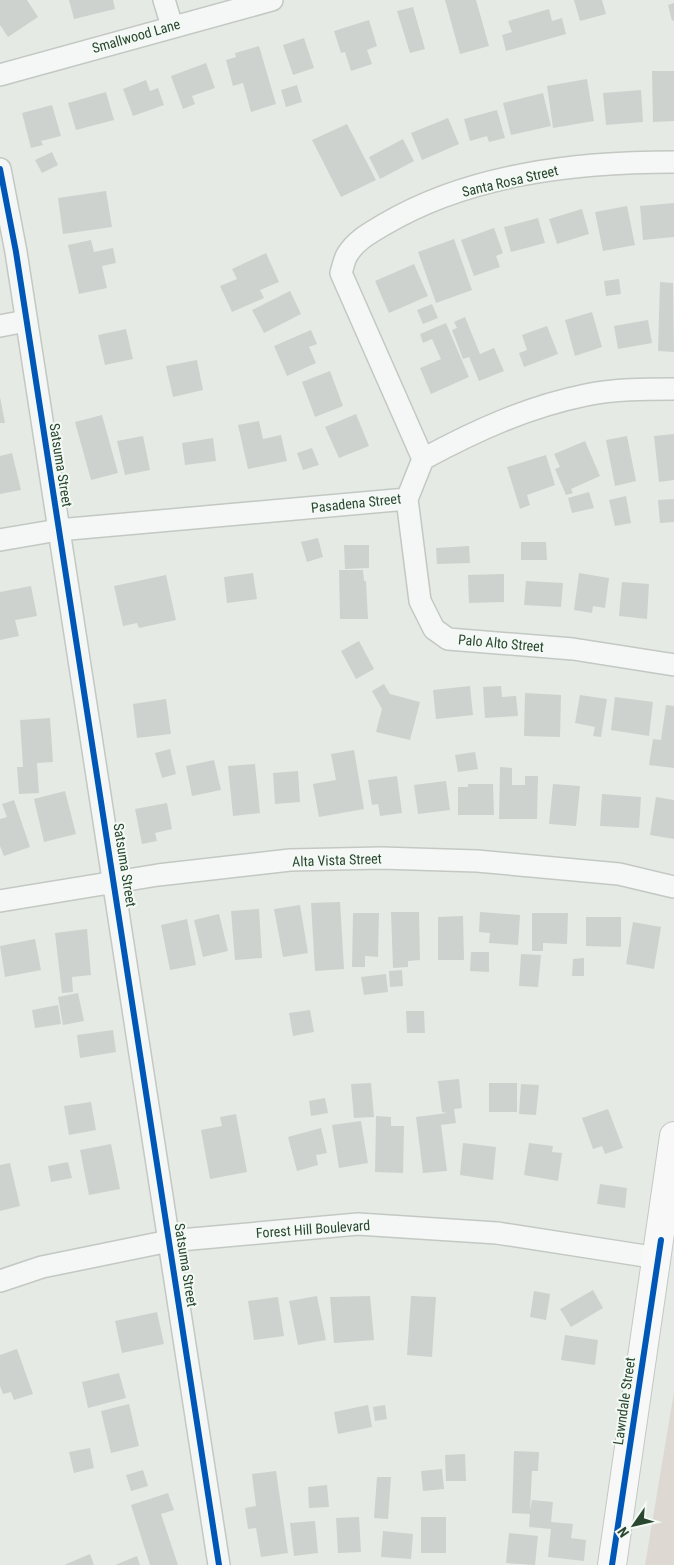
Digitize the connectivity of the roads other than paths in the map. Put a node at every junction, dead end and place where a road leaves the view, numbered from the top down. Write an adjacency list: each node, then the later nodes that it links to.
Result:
1 (164, 0): 3 (street)
2 (272, 0): 3 (street, Smallwood Lane)
3 (172, 26): 4 (street, Smallwood Lane)
4 (0, 75)
5 (674, 162): 10 (street, Santa Rosa Street)
6 (0, 169): 7 (street, Satsuma Street)
7 (26, 321): 8 (street); 12 (street, Satsuma Street)
8 (0, 326)
9 (674, 389): 10 (street)
10 (423, 459): 11 (street, Pasadena Street)
11 (407, 498): 12 (street, Pasadena Street); 14 (street, Palo Alto Street)
12 (58, 530): 13 (street, Pasadena Street); 15 (street, Satsuma Street)
13 (0, 540)
14 (674, 665)
15 (115, 882): 16 (street, Alta Vista Street); 17 (street, Alta Vista Street); 19 (street, Satsuma Street)
16 (674, 887)
17 (0, 901)
18 (674, 1136): 20 (main road, Lawndale Street)
19 (169, 1241): 20 (street, Forest Hill Boulevard); 21 (street, Forest Hill Boulevard); 22 (street, Satsuma Street)
20 (658, 1258): 23 (main road, Lawndale Street)
21 (0, 1281)
22 (219, 1565)
23 (612, 1565)

